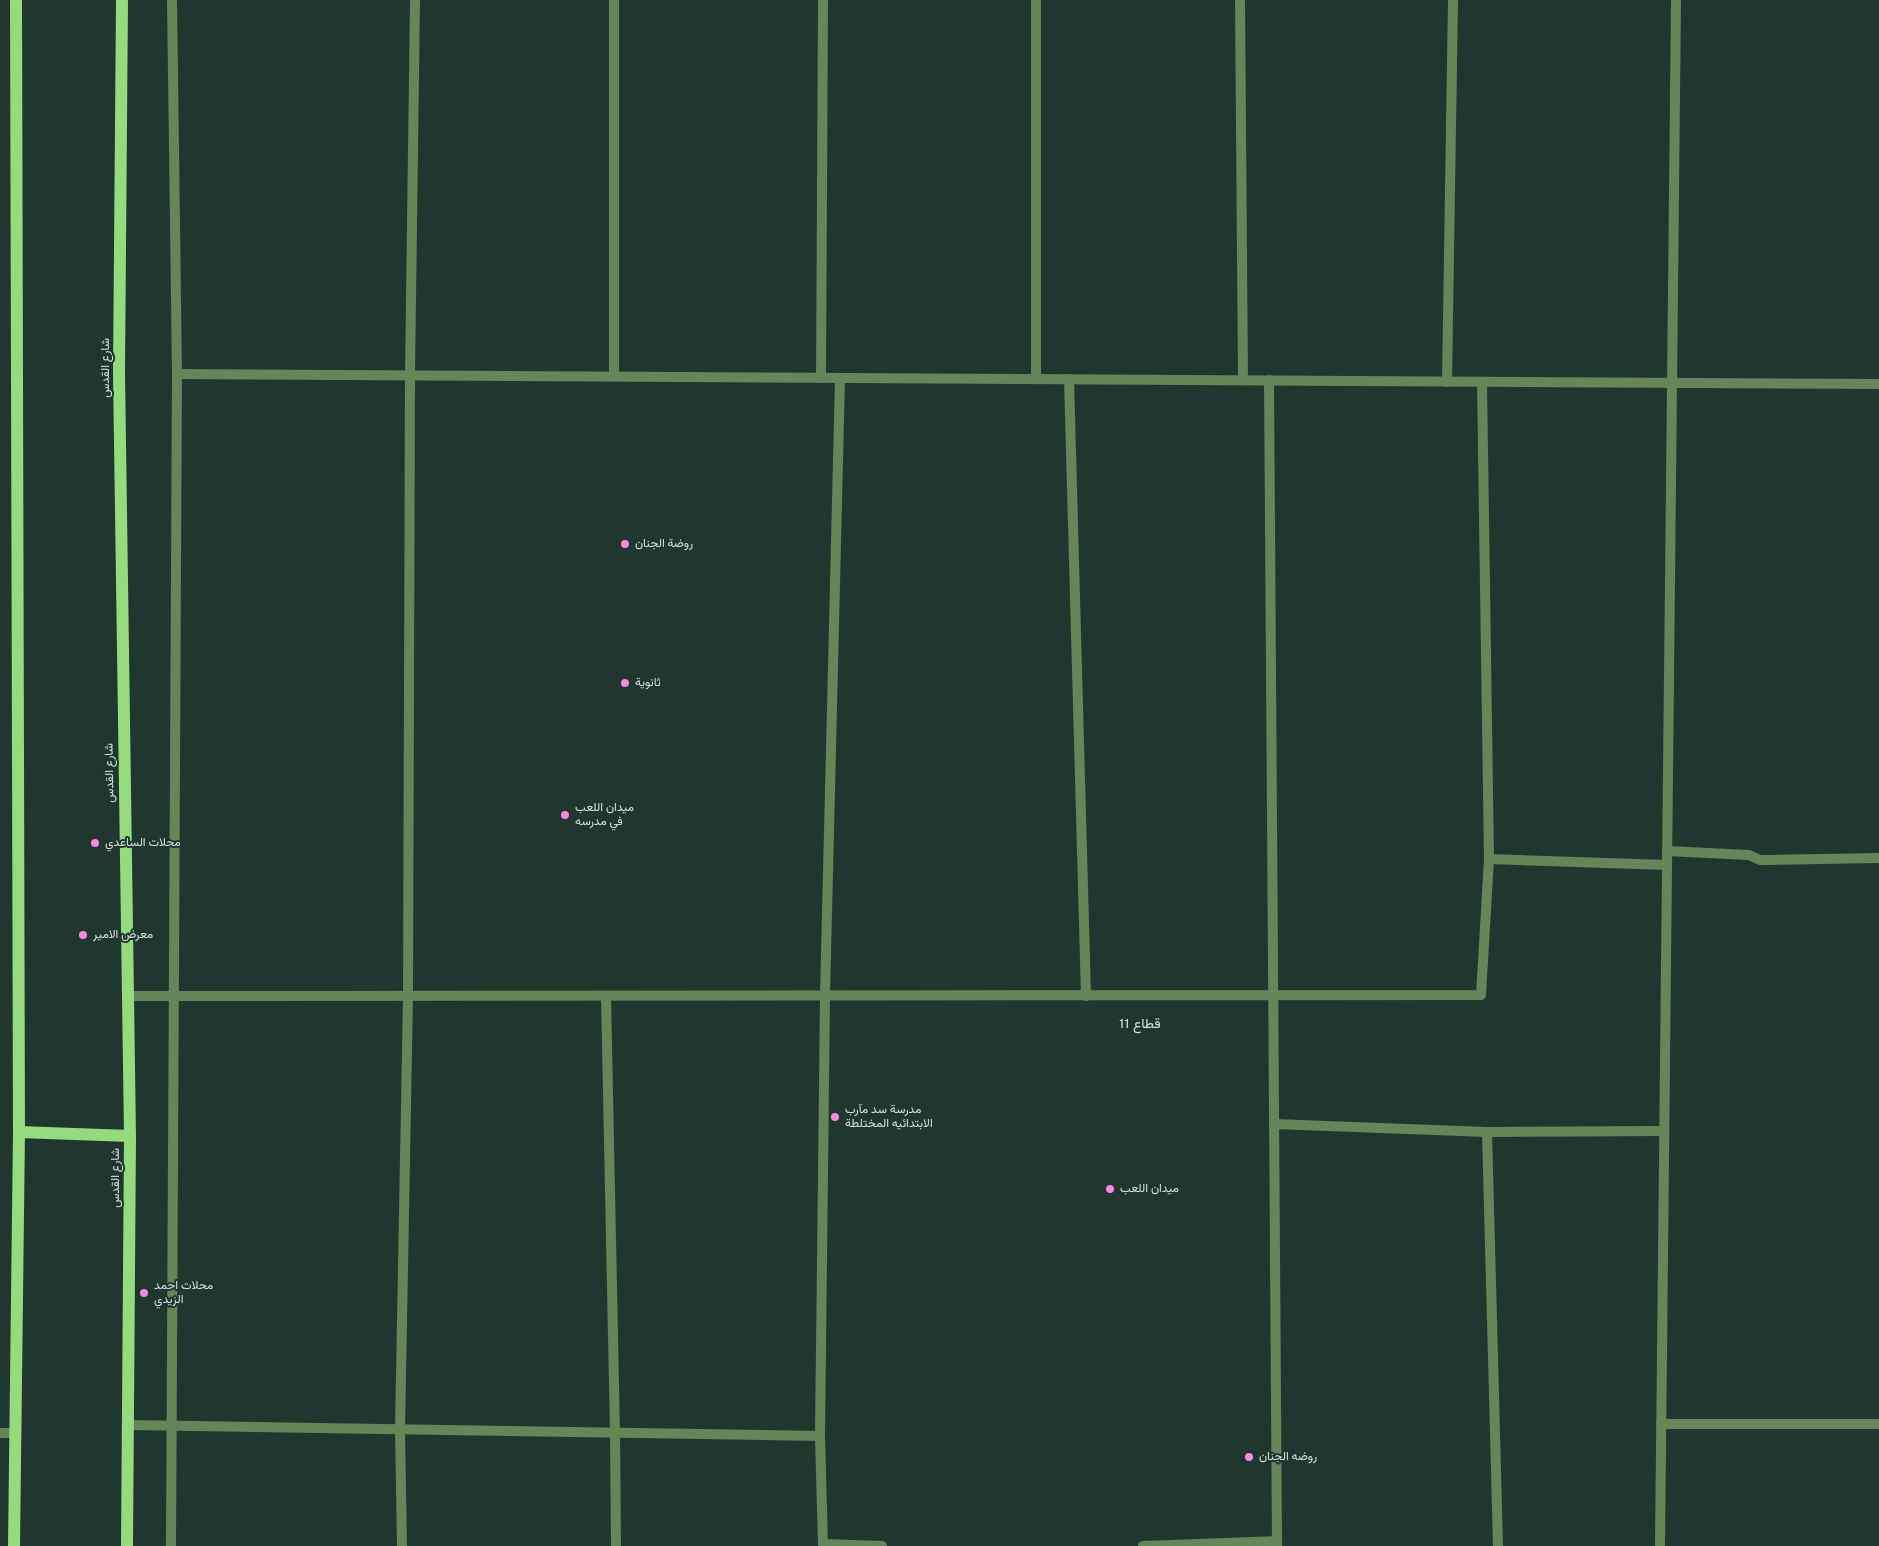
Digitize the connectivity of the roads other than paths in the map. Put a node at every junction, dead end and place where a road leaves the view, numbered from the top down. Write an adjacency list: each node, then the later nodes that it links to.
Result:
1 (16, 0): 37 (main road)
2 (122, 0): 29 (main road, شارع القدس)
3 (172, 0): 11 (street)
4 (415, 0): 12 (street)
5 (614, 0): 13 (street)
6 (823, 0): 14 (street)
7 (1036, 0): 16 (street)
8 (1240, 0): 18 (street)
9 (1453, 0): 20 (street)
10 (1676, 0): 22 (street)
11 (177, 374): 12 (street); 34 (street)
12 (410, 375): 13 (street); 30 (street)
13 (614, 376): 14 (street)
14 (821, 378): 15 (street)
15 (840, 378): 16 (street); 32 (street)
16 (1036, 379): 17 (street)
17 (1069, 379): 18 (street); 33 (street)
18 (1243, 380): 19 (street)
19 (1269, 380): 20 (street); 28 (street)
20 (1447, 382): 21 (street)
21 (1482, 382): 22 (street); 26 (street)
22 (1672, 384): 23 (street); 24 (street)
23 (1879, 384)
24 (1668, 851): 25 (street); 27 (street)
25 (1879, 858)
26 (1489, 859): 27 (street); 28 (street)
27 (1668, 865): 36 (street)
28 (1273, 995): 33 (street); 35 (street)
29 (127, 996): 34 (street); 39 (main road, شارع القدس)
30 (408, 996): 31 (street); 34 (street); 44 (street)
31 (606, 996): 32 (street); 47 (street)
32 (825, 996): 33 (street); 48 (street)
33 (1086, 996)
34 (174, 997): 43 (street)
35 (1274, 1124): 38 (street); 49 (street)
36 (1664, 1131): 38 (street); 40 (street)
37 (19, 1132): 39 (main road); 46 (main road)
38 (1488, 1132): 58 (street)
39 (130, 1136): 42 (main road, شارع القدس)
40 (1661, 1424): 41 (street); 59 (street)
41 (1879, 1424)
42 (129, 1425): 43 (street); 52 (main road, شارع القدس)
43 (171, 1426): 44 (street); 53 (street)
44 (400, 1430): 47 (street); 54 (street)
45 (0, 1433): 46 (street)
46 (15, 1433): 51 (main road)
47 (615, 1433): 48 (street); 55 (street)
48 (820, 1436): 50 (street)
49 (1277, 1544): 57 (street)
50 (823, 1545): 56 (street)
51 (14, 1546)
52 (127, 1546)
53 (171, 1546)
54 (402, 1546)
55 (616, 1546)
56 (882, 1546)
57 (1143, 1546)
58 (1498, 1546)
59 (1660, 1546)

